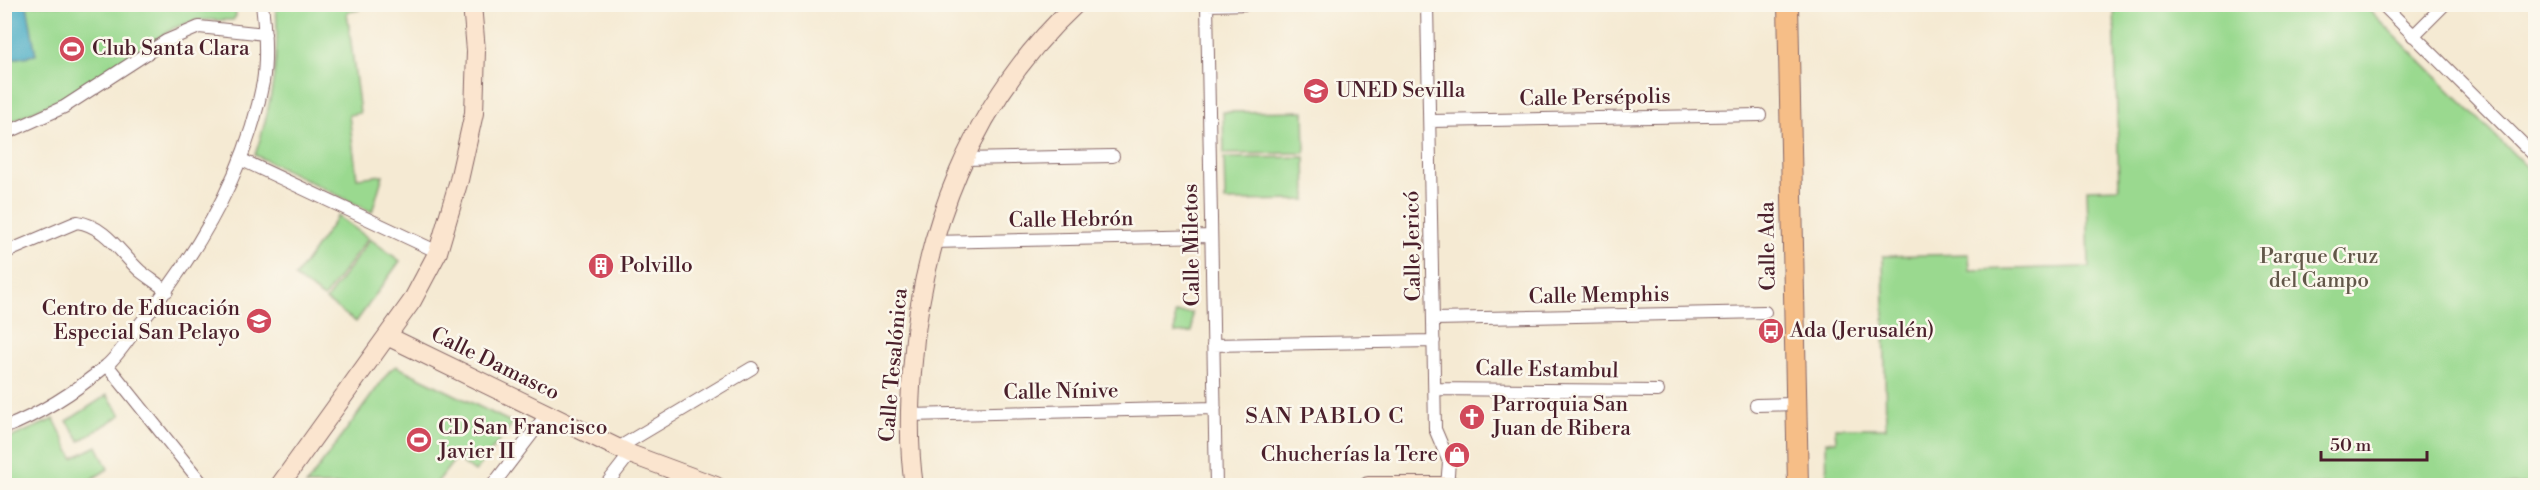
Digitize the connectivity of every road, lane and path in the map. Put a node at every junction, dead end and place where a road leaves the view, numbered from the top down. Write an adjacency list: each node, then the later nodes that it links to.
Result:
1 (262, 4): 10 (street)
2 (472, 4): 21 (street)
3 (1076, 4): 17 (street, Calle Tesalónica)
4 (1251, 4): 9 (street)
5 (1427, 4): 13 (street, Calle Jericó)
6 (1788, 4): 33 (main road, Calle Ada)
7 (2382, 4): 11 (street)
8 (2445, 4): 11 (street)
9 (1207, 5): 19 (street, Calle Miletos)
10 (265, 34): 14 (street); 18 (street)
11 (2414, 36): 16 (street)
12 (1760, 115): 13 (street, Calle Persépolis)
13 (1430, 121): 25 (street, Calle Jericó)
14 (4, 134)
15 (1113, 156): 17 (street)
16 (2535, 157)
17 (964, 159): 20 (street, Calle Tesalónica)
18 (242, 160): 21 (street); 23 (street)
19 (1211, 236): 20 (street, Calle Hebrón); 28 (street, Calle Miletos)
20 (932, 242): 37 (street, Calle Tesalónica)
21 (438, 252): 26 (street)
22 (4, 254): 23 (street)
23 (167, 291): 29 (street)
24 (1765, 312): 25 (street, Calle Memphis)
25 (1434, 320): 27 (street, Calle Jericó)
26 (387, 336): 36 (street, Calle Damasco); 42 (street)
27 (1434, 342): 28 (street); 31 (street, Calle Jericó)
28 (1213, 345): 35 (street, Calle Miletos)
29 (107, 365): 38 (street); 41 (street)
30 (752, 368): 39 (street)
31 (1435, 389): 32 (street, Calle Estambul); 40 (street, Calle Jericó)
32 (1658, 391)
33 (1796, 404): 34 (street); 49 (main road, Calle Ada)
34 (1756, 405)
35 (1215, 408): 37 (street, Calle Nínive); 47 (street, Calle Miletos)
36 (546, 414): 39 (street, Calle Damasco); 43 (street)
37 (909, 415): 46 (street, Calle Tesalónica)
38 (4, 428)
39 (624, 451): 44 (street); 45 (street, Calle Damasco)
40 (1449, 485): 48 (street)
41 (204, 486)
42 (279, 486)
43 (492, 486)
44 (605, 486)
45 (716, 486)
46 (914, 486)
47 (1216, 486)
48 (1368, 486)
49 (1798, 486)

